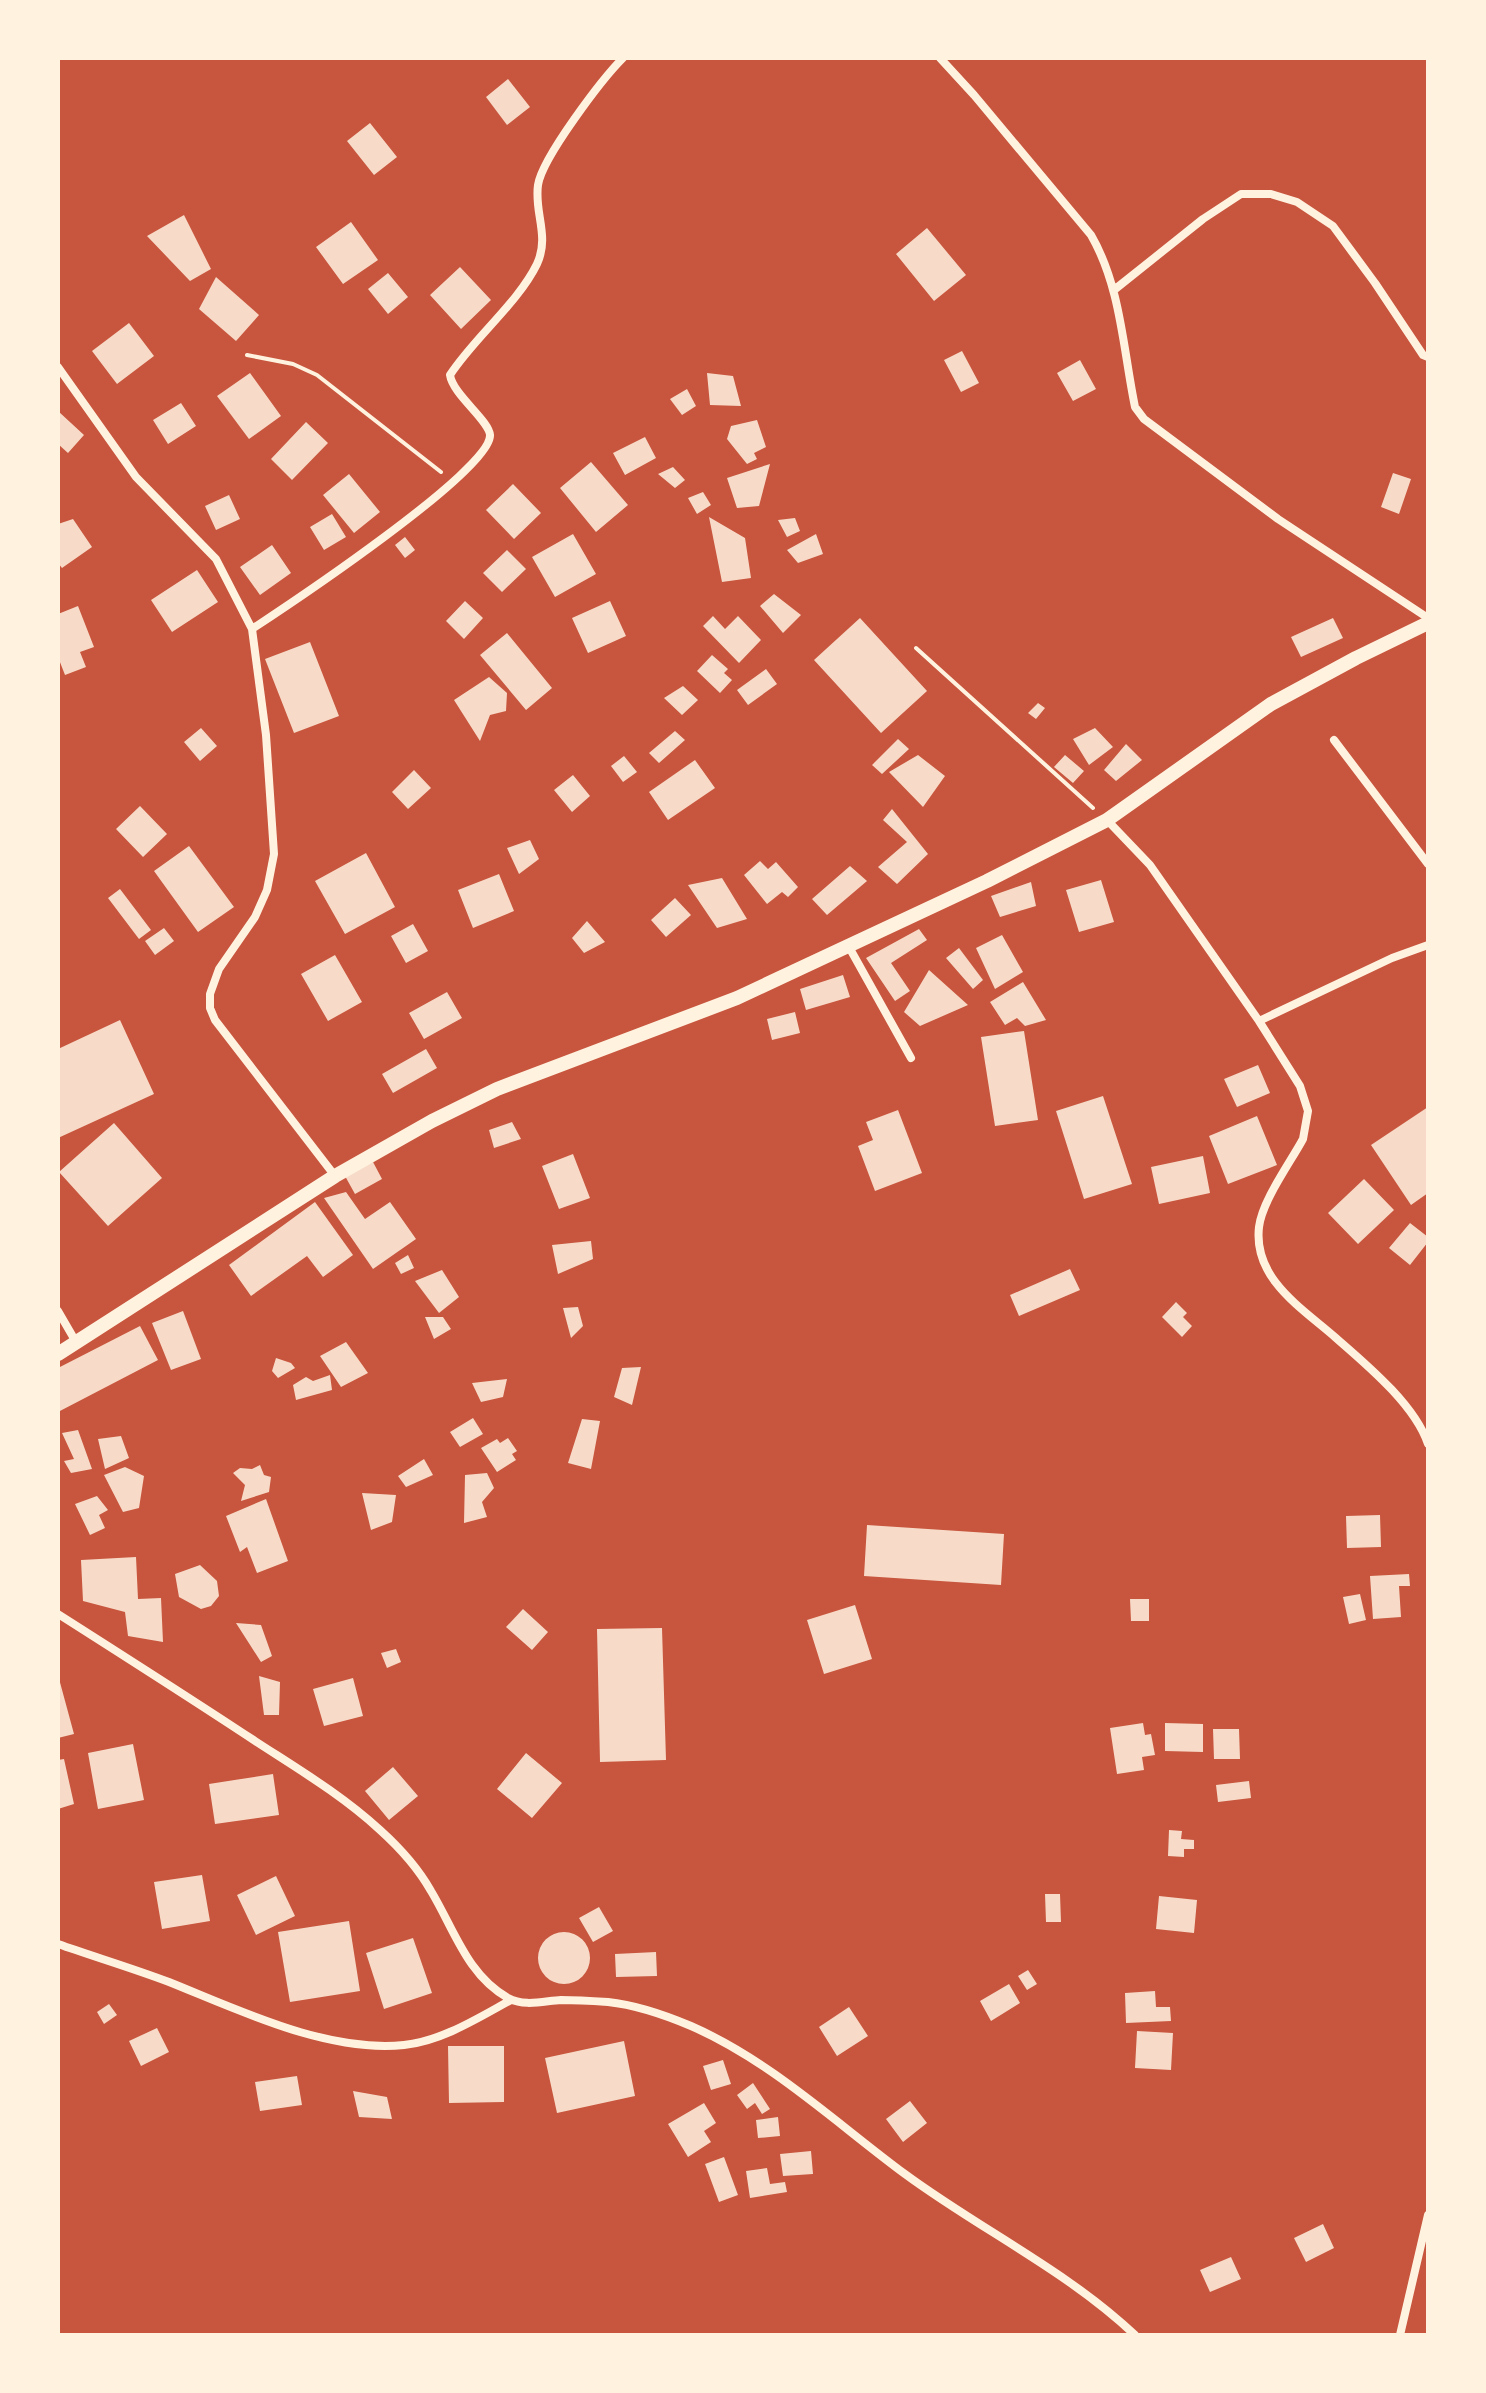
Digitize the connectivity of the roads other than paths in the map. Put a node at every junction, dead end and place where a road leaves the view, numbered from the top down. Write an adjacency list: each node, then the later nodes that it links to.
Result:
1 (623, 58): 7 (street)
2 (940, 58): 3 (street)
3 (1114, 290): 4 (street); 6 (street)
4 (1428, 357)
5 (58, 367): 7 (street)
6 (1428, 620): 9 (street)
7 (252, 629): 15 (street)
8 (1334, 740): 10 (street)
9 (1107, 820): 12 (street); 13 (street)
10 (1428, 864)
11 (1428, 945): 13 (street)
12 (849, 947): 14 (street); 15 (street)
13 (1259, 1021): 19 (street)
14 (911, 1058)
15 (335, 1176): 17 (street)
16 (58, 1311): 17 (street)
17 (76, 1342): 18 (street)
18 (58, 1354)
19 (1428, 1444)
20 (58, 1614): 22 (street)
21 (58, 1944): 22 (street)
22 (511, 2000): 24 (street)
23 (1428, 2215): 25 (street)
24 (1135, 2335)
25 (1400, 2335)

